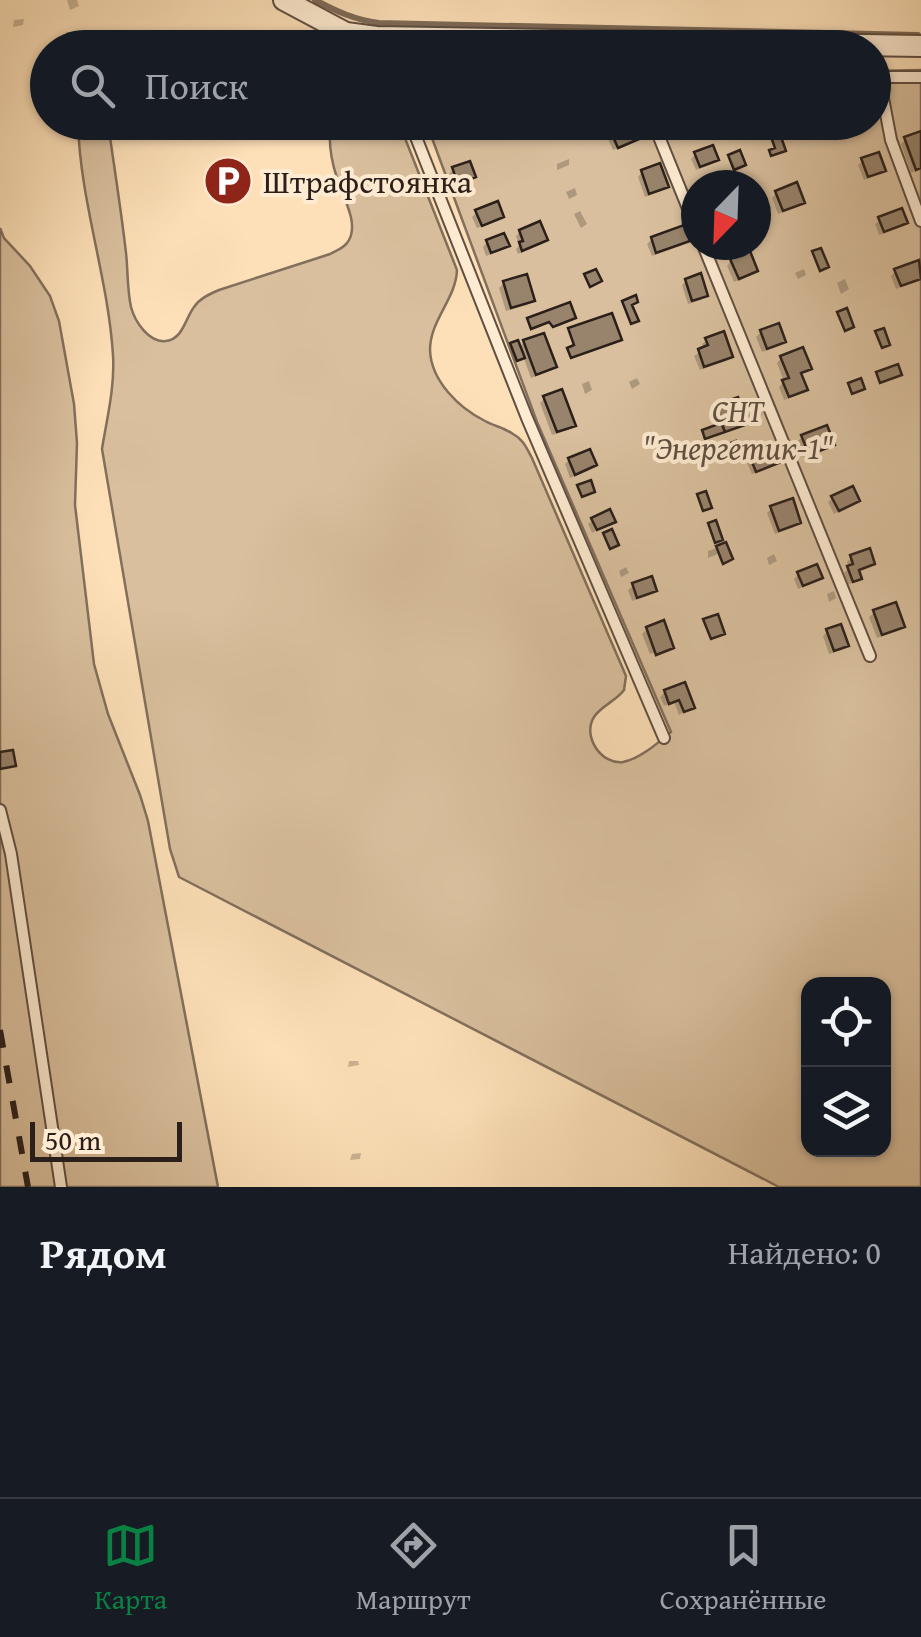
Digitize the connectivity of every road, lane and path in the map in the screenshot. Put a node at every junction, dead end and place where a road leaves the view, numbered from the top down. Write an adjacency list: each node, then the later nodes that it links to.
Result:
1 (284, 0): 2 (street)
2 (342, 30)
3 (891, 46): 4 (street)
4 (921, 46)
5 (891, 77): 6 (lane)
6 (921, 77)
7 (417, 140): 14 (lane)
8 (660, 140): 10 (lane)
9 (891, 140): 11 (lane)
10 (681, 191)
11 (921, 221)
12 (709, 260): 13 (lane)
13 (870, 656)
14 (664, 738)
15 (0, 810): 16 (lane)
16 (62, 1187)

